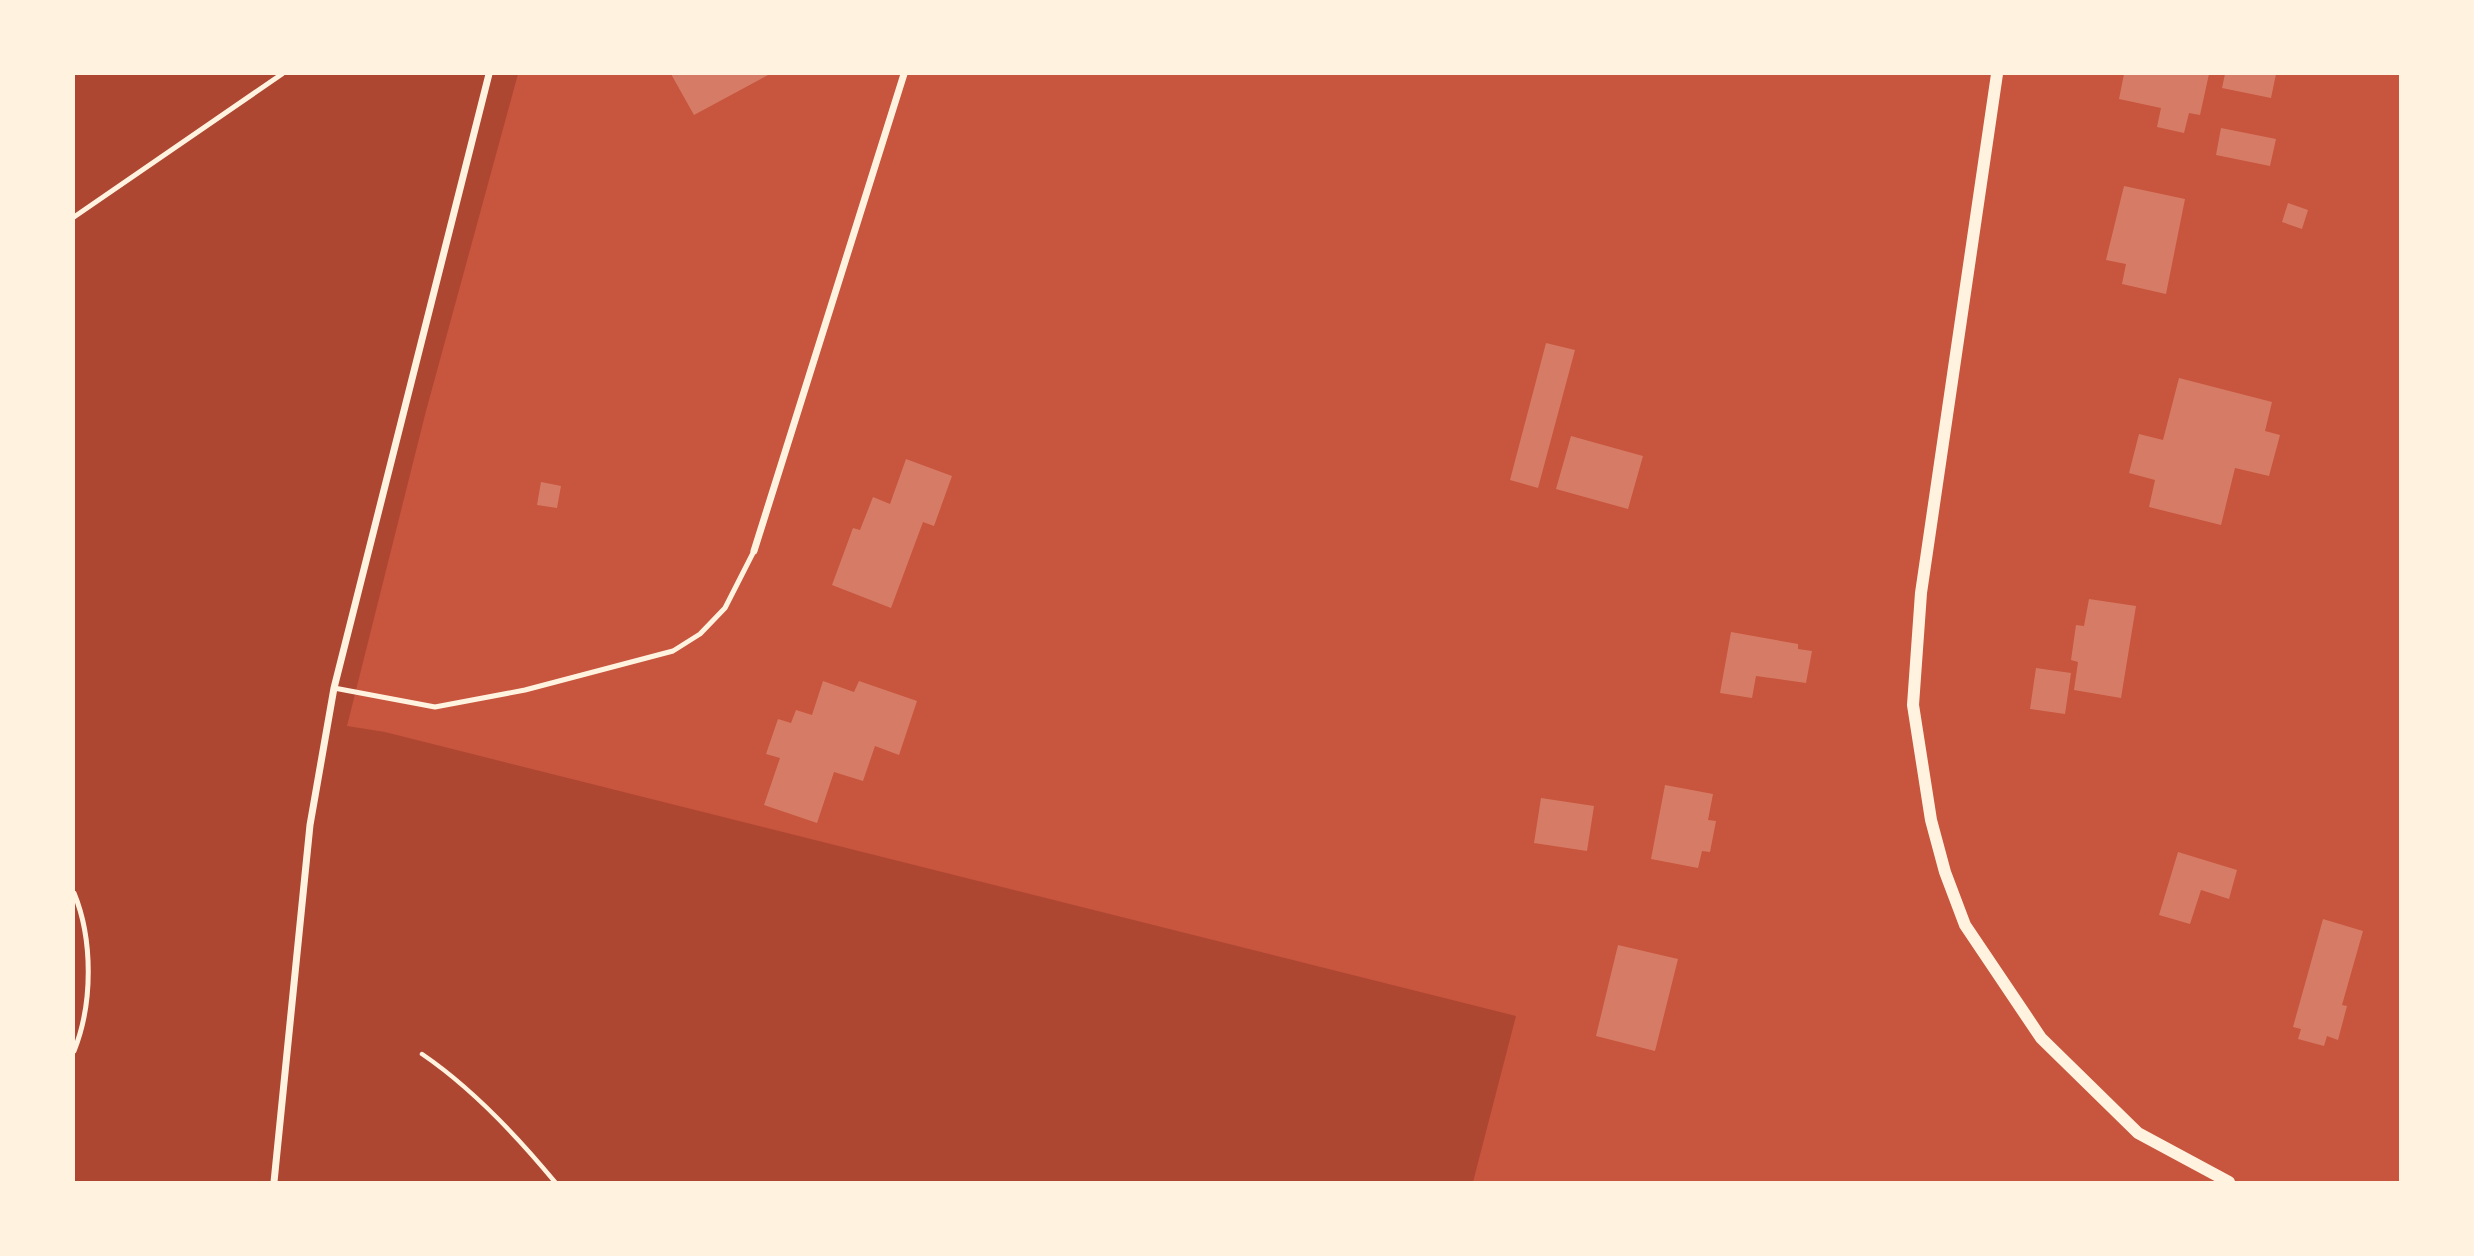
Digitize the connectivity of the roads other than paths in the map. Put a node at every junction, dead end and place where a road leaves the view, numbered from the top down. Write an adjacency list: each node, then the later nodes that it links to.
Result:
1 (282, 74): 5 (lane)
2 (489, 74): 7 (street)
3 (904, 74): 6 (street)
4 (1997, 74): 11 (street)
5 (74, 217)
6 (754, 551): 7 (lane)
7 (334, 688): 10 (street)
8 (74, 892): 9 (lane)
9 (74, 1051)
10 (274, 1182)
11 (2229, 1182)

